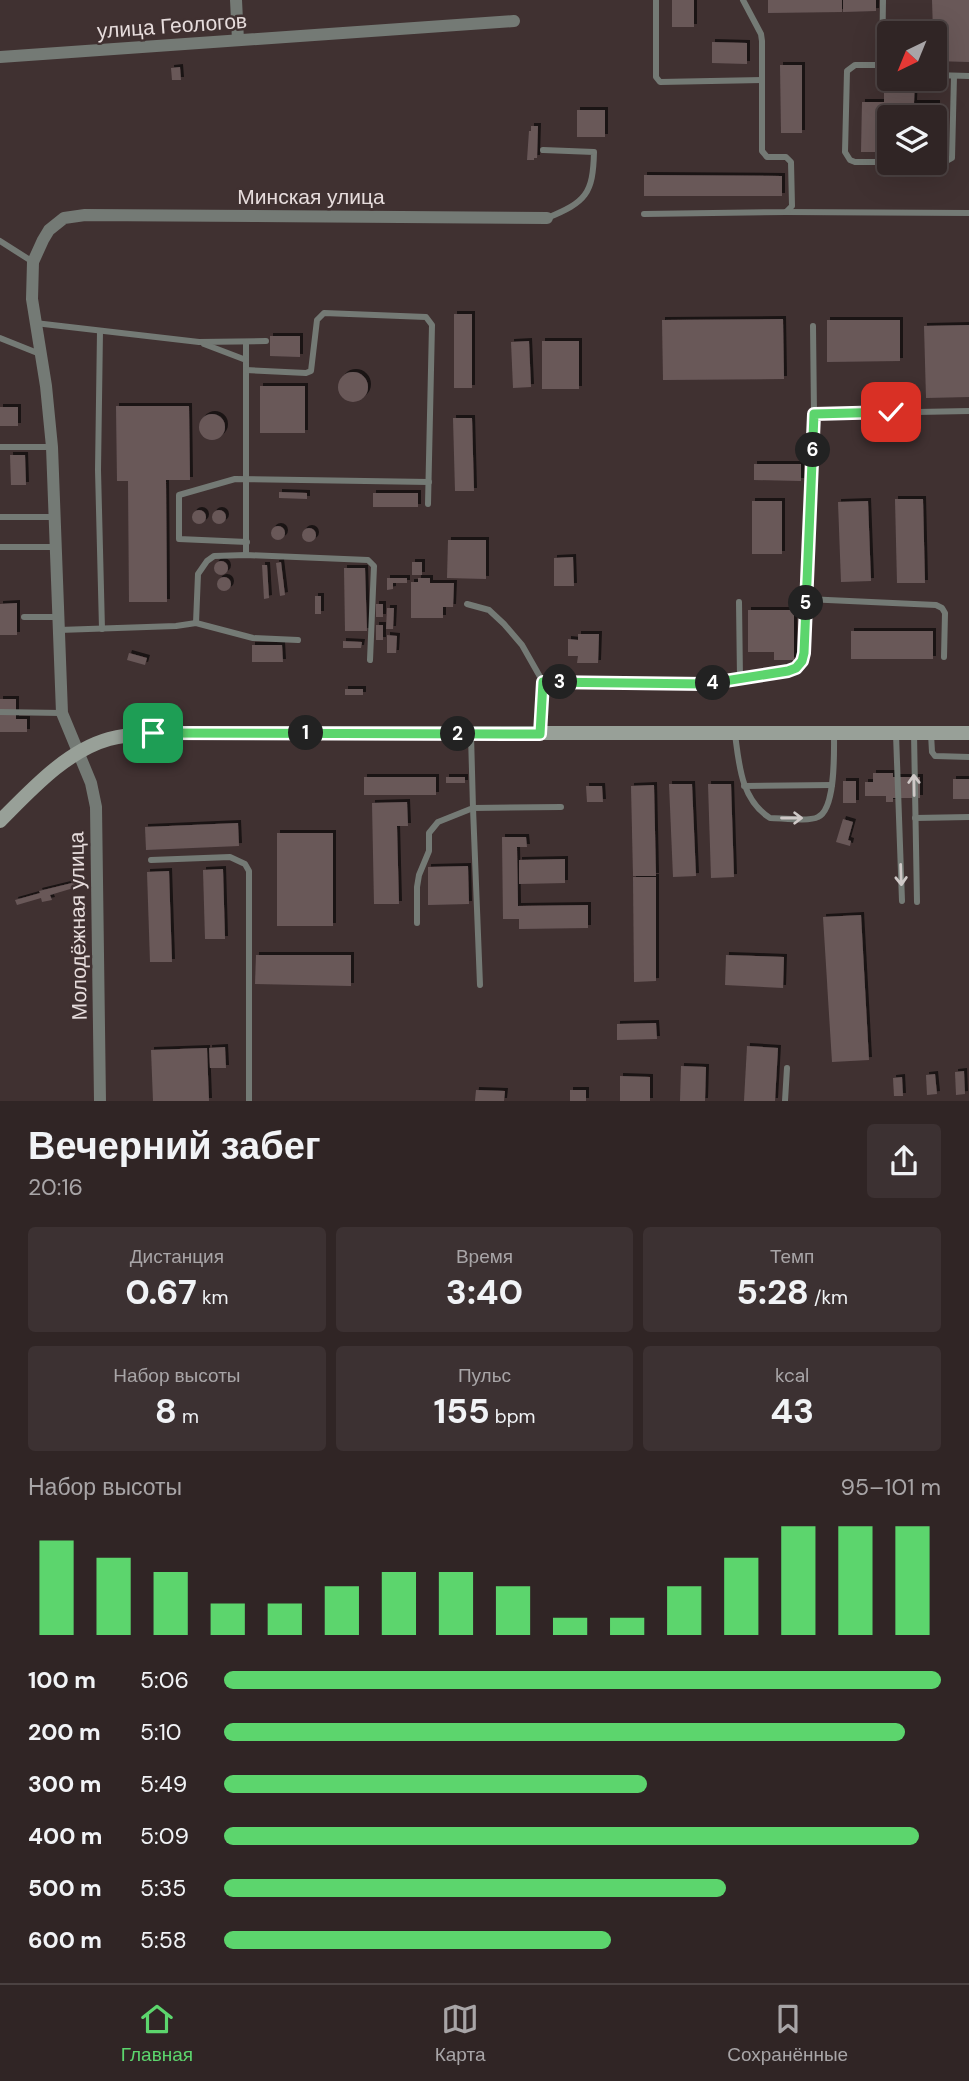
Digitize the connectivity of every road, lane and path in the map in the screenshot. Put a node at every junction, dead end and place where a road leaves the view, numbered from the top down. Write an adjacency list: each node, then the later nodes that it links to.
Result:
1 (236, 0): 7 (street)
2 (656, 0): 13 (lane)
3 (743, 0): 13 (lane)
4 (883, 0): 6 (lane)
5 (514, 21): 7 (street, улица Геологов)
6 (884, 21)
7 (238, 40): 8 (street, улица Геологов)
8 (0, 57)
9 (877, 65): 16 (lane)
10 (947, 76): 11 (lane)
11 (954, 76): 12 (lane); 15 (lane)
12 (969, 76)
13 (762, 80): 17 (lane)
14 (543, 150): 20 (lane)
15 (947, 161)
16 (877, 162)
17 (786, 212): 18 (lane); 19 (lane)
18 (969, 213)
19 (644, 214)
20 (547, 218): 22 (street, Минская улица)
21 (0, 241): 22 (lane)
22 (33, 262): 23 (street, Молодёжная улица)
23 (35, 323): 25 (lane); 30 (street, Молодёжная улица)
24 (813, 326): 34 (lane)
25 (100, 331): 28 (lane); 54 (lane)
26 (0, 338): 30 (lane)
27 (266, 341): 29 (lane)
28 (199, 342): 29 (lane); 31 (lane)
29 (246, 342): 31 (lane)
30 (40, 354): 36 (street, Молодёжная улица)
31 (246, 360): 32 (lane)
32 (246, 370): 37 (lane); 38 (lane)
33 (969, 411): 34 (lane)
34 (814, 414): 48 (lane)
35 (0, 447): 36 (lane)
36 (52, 447): 41 (street, Молодёжная улица)
37 (246, 479): 38 (lane); 42 (lane); 43 (lane)
38 (429, 482): 39 (lane)
39 (428, 504)
40 (0, 517): 41 (lane)
41 (54, 517): 45 (street, Молодёжная улица)
42 (227, 541): 43 (lane); 46 (lane)
43 (247, 542): 47 (lane)
44 (0, 547): 45 (lane)
45 (56, 547): 53 (street, Молодёжная улица)
46 (228, 555): 47 (lane); 52 (lane)
47 (246, 555): 57 (lane)
48 (806, 599): 56 (lane); 58 (lane)
49 (739, 602): 58 (lane)
50 (467, 604): 59 (lane)
51 (24, 618): 53 (lane)
52 (196, 623): 54 (lane); 55 (lane)
53 (59, 624): 54 (lane); 61 (street, Молодёжная улица)
54 (102, 629)
55 (298, 640)
56 (944, 657)
57 (370, 660)
58 (740, 679): 59 (lane)
59 (543, 682): 66 (lane)
60 (0, 712): 61 (lane)
61 (62, 713): 70 (street, Молодёжная улица)
62 (914, 733): 63 (street); 69 (street); 77 (lane, one-way to 62)
63 (930, 733): 64 (street); 71 (lane)
64 (969, 733)
65 (471, 734): 66 (street); 70 (street); 75 (lane)
66 (540, 734): 67 (street)
67 (735, 734): 68 (street); 72 (lane)
68 (834, 734): 69 (street); 73 (lane)
69 (896, 734): 80 (lane, one-way to 80)
70 (78, 753): 78 (street); 85 (street, Молодёжная улица)
71 (969, 757)
72 (744, 786): 73 (lane); 73 (lane, one-way to 73)
73 (832, 786)
74 (561, 807): 75 (lane)
75 (473, 808): 82 (lane); 83 (lane)
76 (969, 817): 77 (lane)
77 (915, 818): 81 (lane)
78 (0, 821)
79 (151, 860): 86 (lane)
80 (902, 901)
81 (917, 902)
82 (417, 923)
83 (480, 985)
84 (787, 1068): 87 (lane)
85 (100, 1101)
86 (249, 1101)
87 (785, 1101)

